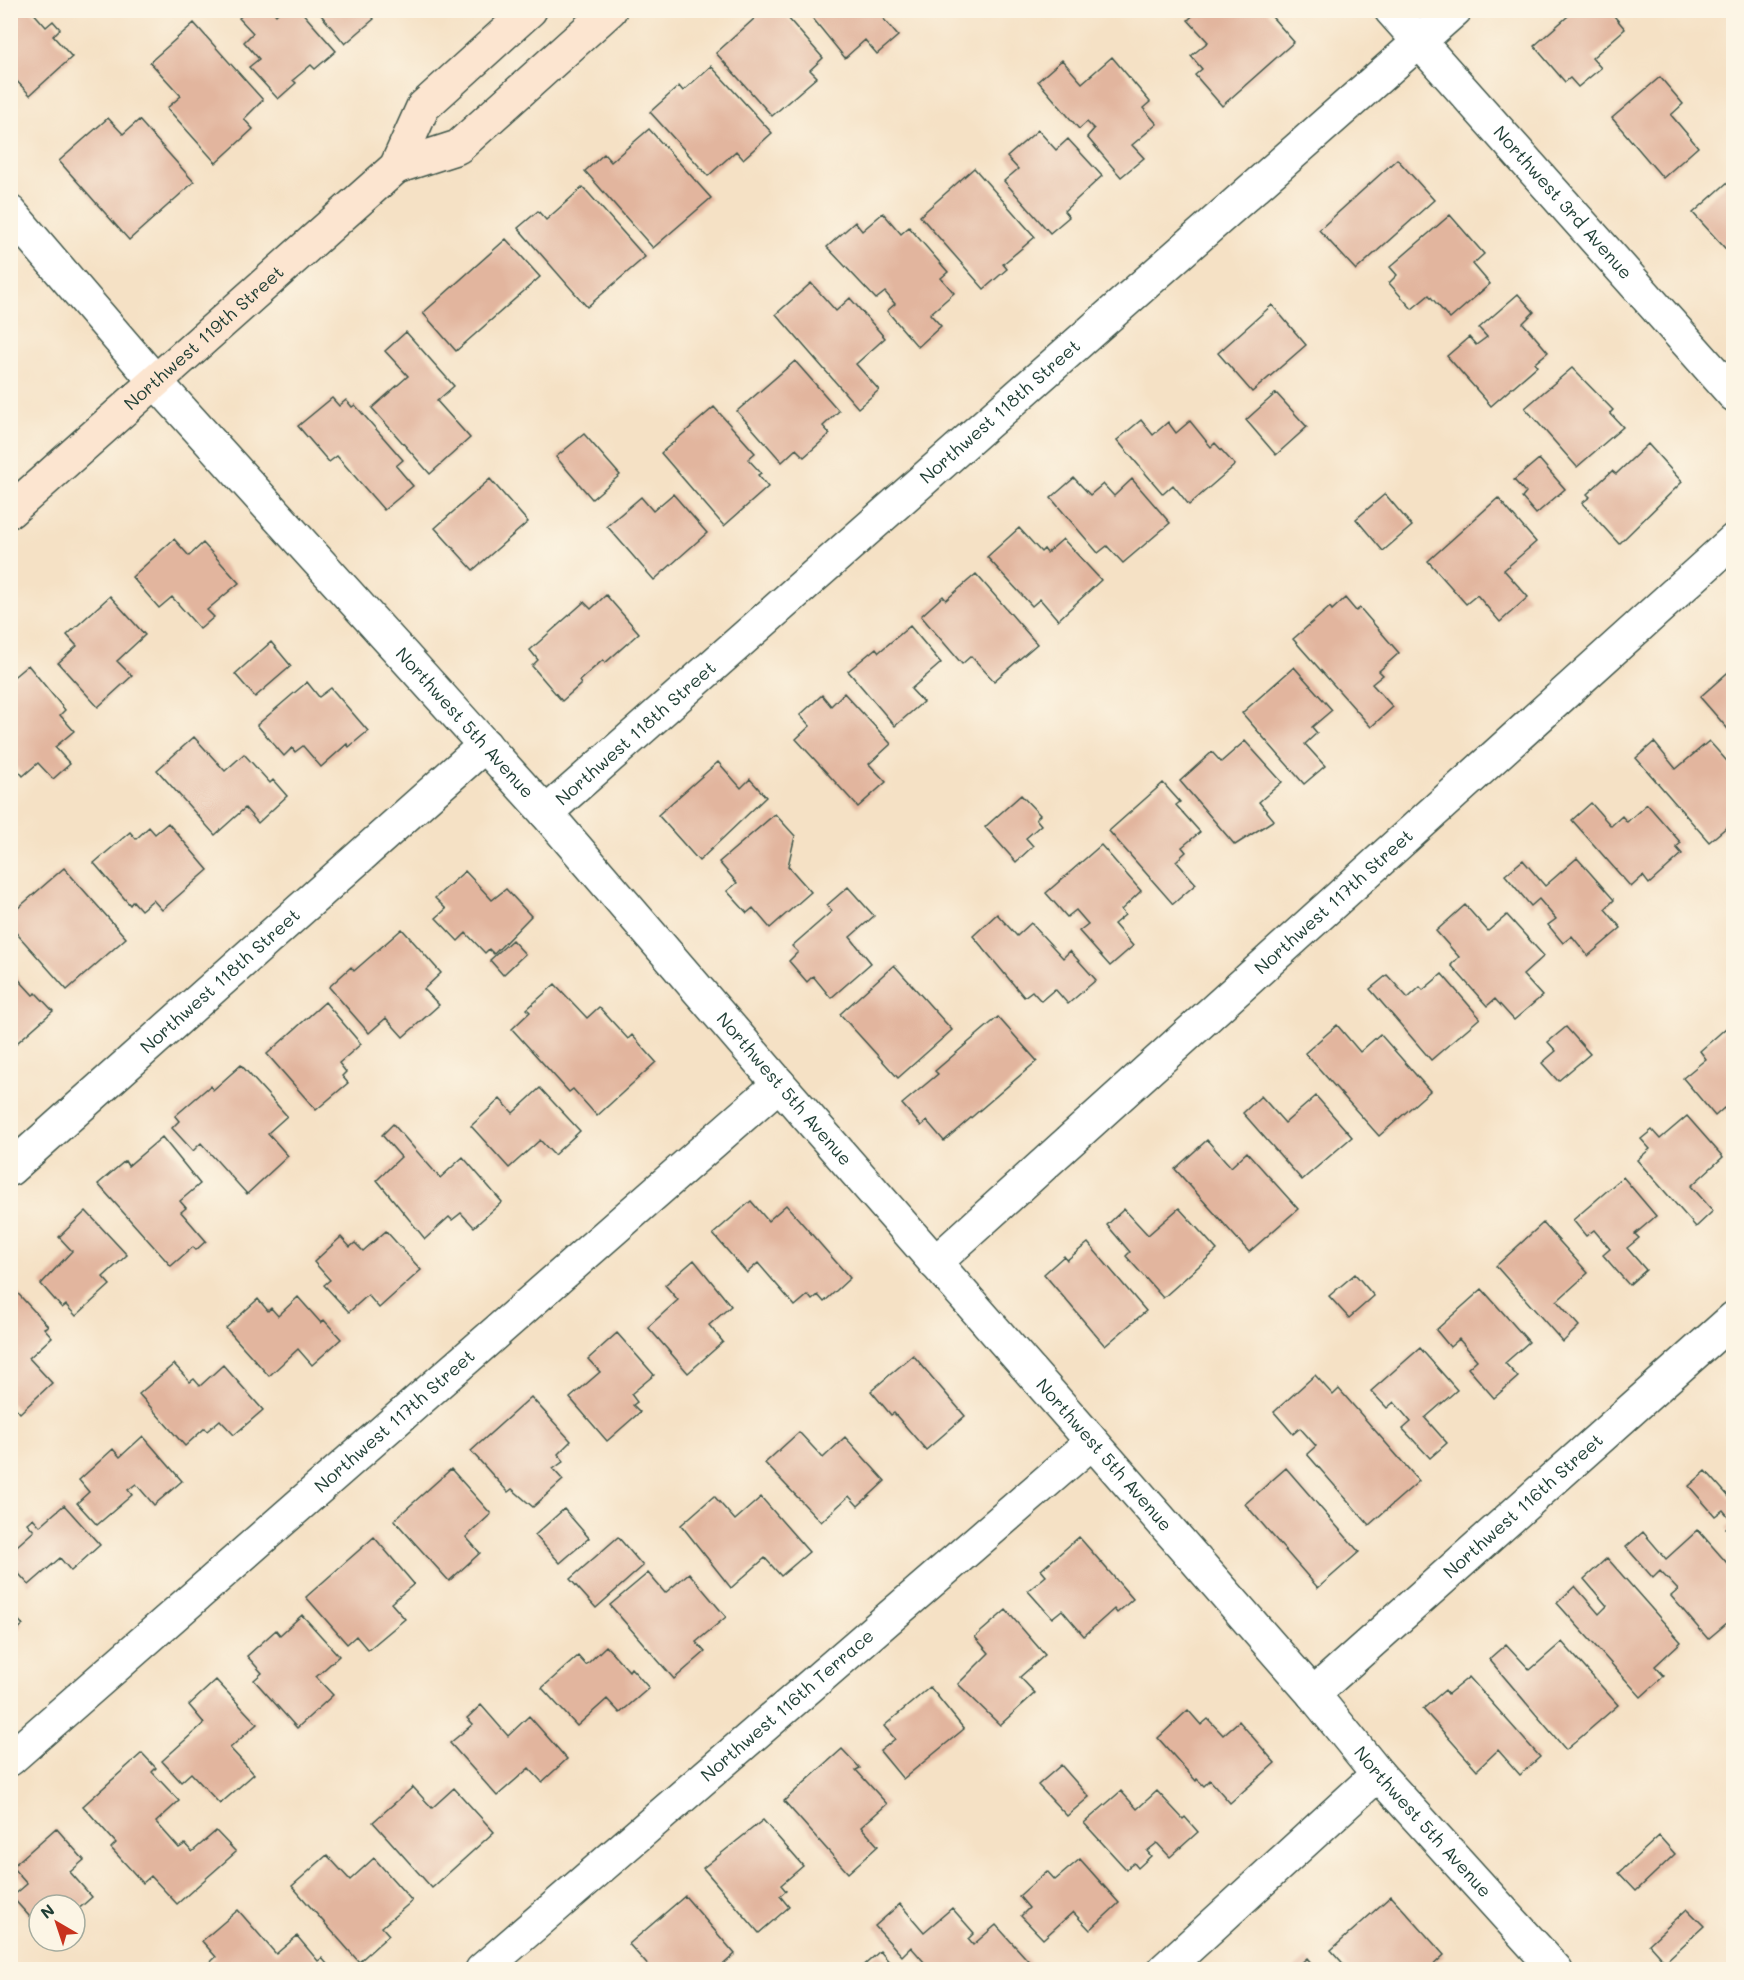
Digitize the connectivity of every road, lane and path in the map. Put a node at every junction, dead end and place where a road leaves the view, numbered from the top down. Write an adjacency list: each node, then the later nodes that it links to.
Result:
1 (530, 10): 6 (main road, Northwest 119th Street)
2 (610, 10): 6 (main road, Northwest 119th Street)
3 (1390, 10): 5 (street, Northwest 3rd Avenue)
4 (1455, 10): 5 (street, Northwest 118th Street)
5 (1419, 43): 9 (street, Northwest 3rd Avenue); 13 (street, Northwest 118th Street)
6 (396, 167): 8 (main road, Northwest 119th Street)
7 (10, 212): 8 (street, Northwest 5th Avenue)
8 (155, 381): 10 (main road, Northwest 119th Street); 12 (street, Northwest 5th Avenue)
9 (1734, 395)
10 (10, 511)
11 (1734, 540): 16 (street, Northwest 117th Street)
12 (485, 745): 13 (street, Northwest 5th Avenue); 15 (street, Northwest 118th Street)
13 (546, 813): 14 (street, Northwest 5th Avenue)
14 (779, 1084): 16 (street, Northwest 5th Avenue); 20 (street, Northwest 117th Street)
15 (10, 1169)
16 (935, 1263): 18 (street, Northwest 5th Avenue)
17 (1734, 1318): 19 (street, Northwest 116th Street)
18 (1091, 1443): 19 (street, Northwest 5th Avenue); 22 (street, Northwest 116th Terrace)
19 (1313, 1694): 21 (street, Northwest 5th Avenue)
20 (10, 1759)
21 (1378, 1774): 23 (street); 24 (street, Northwest 5th Avenue)
22 (483, 1970)
23 (1164, 1970)
24 (1556, 1970)

